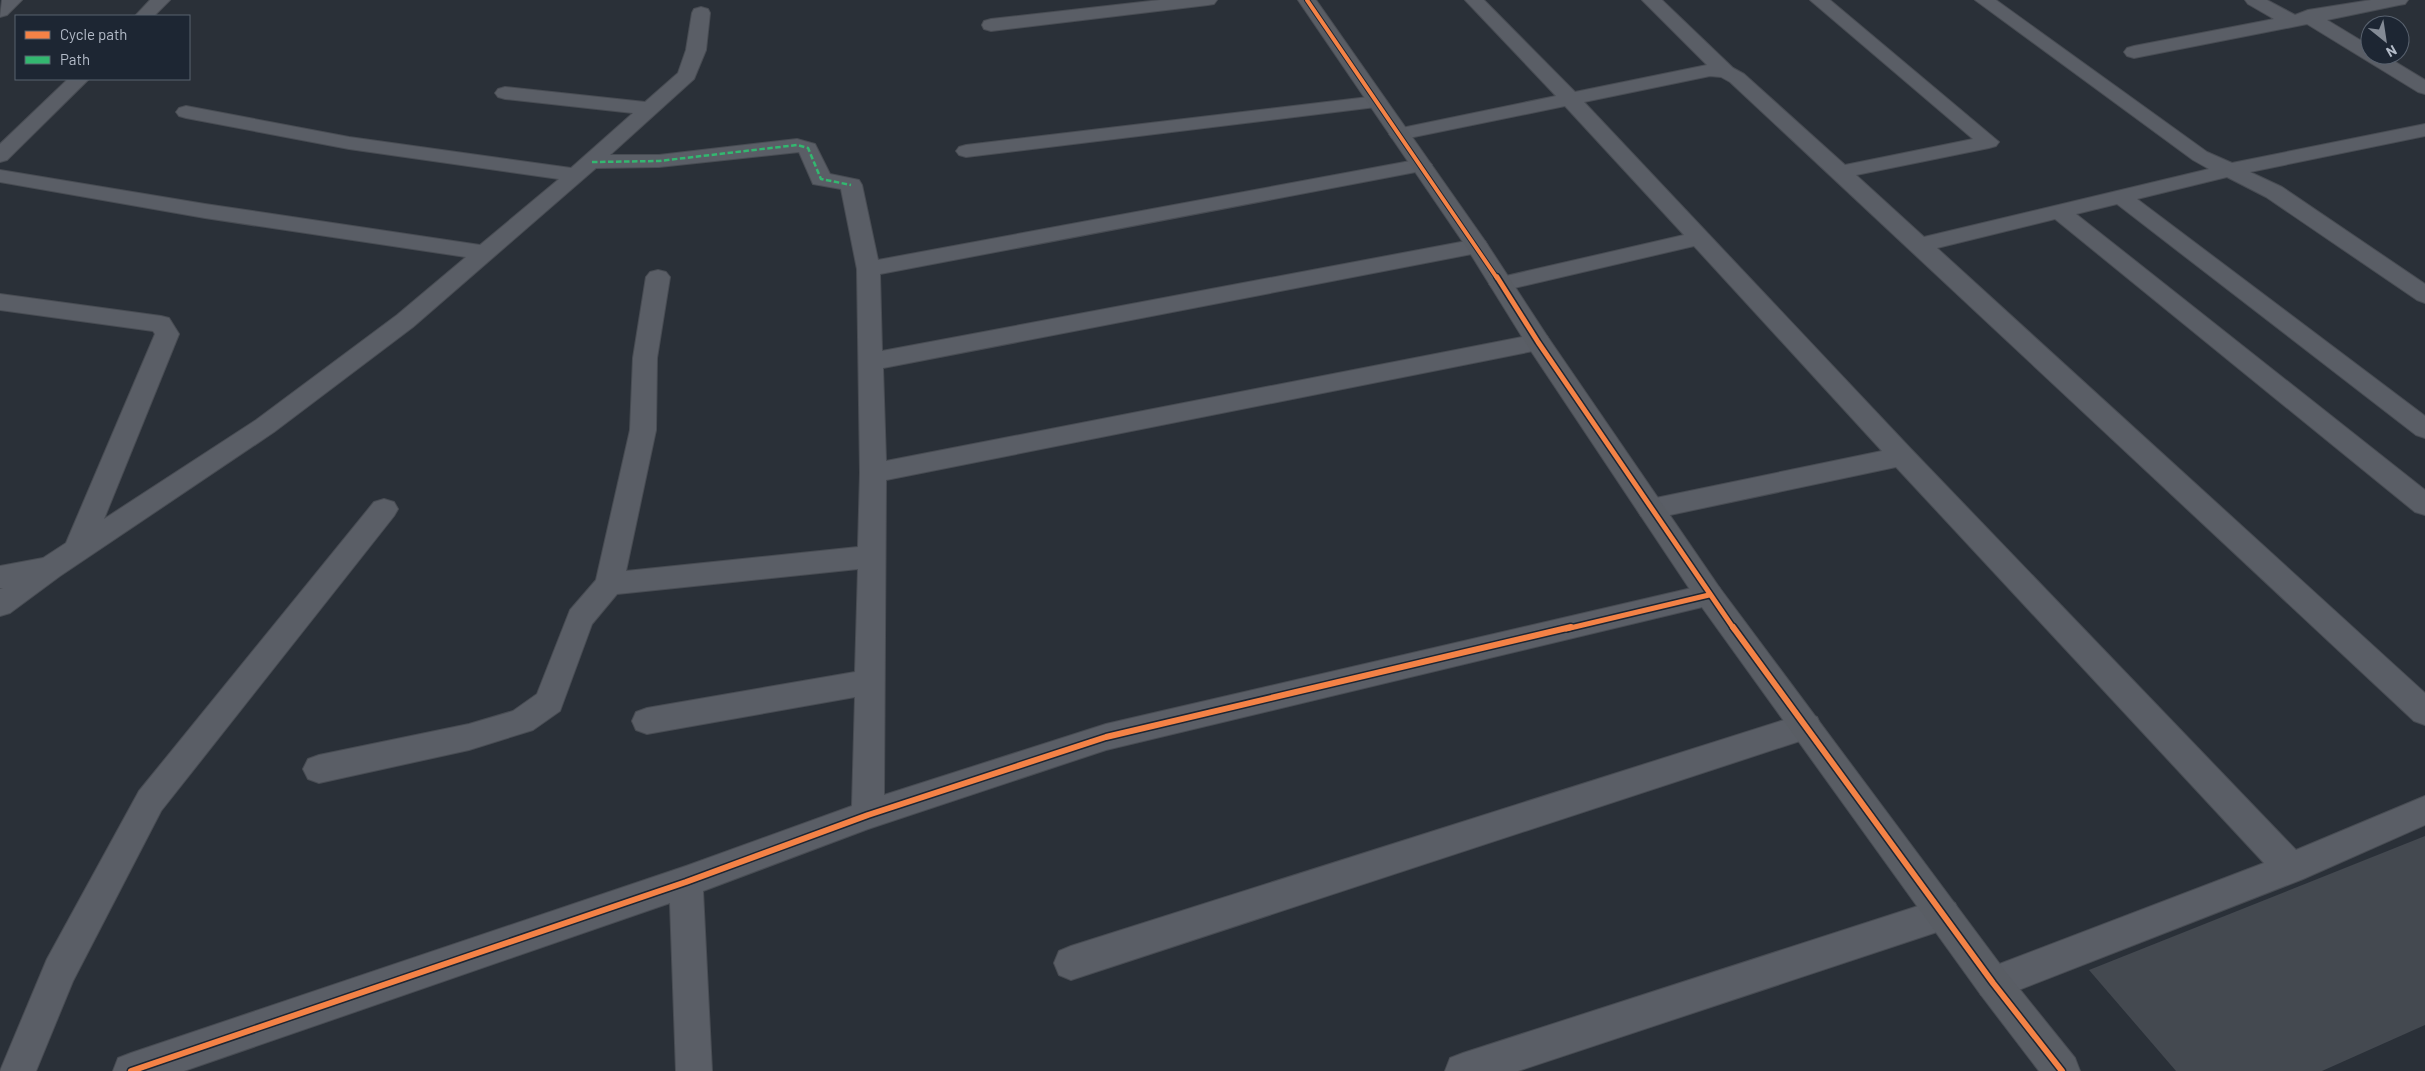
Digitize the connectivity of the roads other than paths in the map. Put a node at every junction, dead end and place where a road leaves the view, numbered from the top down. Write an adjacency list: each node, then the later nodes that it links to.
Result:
1 (13, 0): 11 (street)
2 (160, 0): 13 (street)
3 (1208, 0): 15 (street)
4 (1308, 0): 24 (street)
5 (1474, 0): 23 (street)
6 (1650, 0): 19 (street)
7 (1819, 0): 34 (street)
8 (1984, 0): 33 (street)
9 (2254, 0): 14 (street)
10 (2399, 0): 14 (street)
11 (0, 11)
12 (701, 13): 25 (street)
13 (145, 15)
14 (2299, 18): 16 (street); 17 (street)
15 (991, 25)
16 (2360, 50)
17 (2134, 52)
18 (2387, 65): 21 (street)
19 (1726, 72): 23 (street); 34 (street)
20 (78, 80): 30 (street)
21 (2425, 88)
22 (506, 93): 25 (street)
23 (1569, 100): 28 (street); 38 (street)
24 (1378, 102): 28 (street); 29 (street)
25 (649, 109): 32 (street)
26 (186, 112): 32 (street)
27 (2425, 130): 33 (street)
28 (1399, 134): 31 (street)
29 (966, 151)
30 (0, 156)
31 (1421, 165): 40 (street); 42 (street)
32 (584, 168): 41 (street); 42 (street)
33 (2230, 170): 36 (street); 45 (street)
34 (1840, 172): 39 (street)
35 (0, 176): 41 (street)
36 (2121, 197): 37 (street); 49 (street)
37 (2060, 212): 39 (street); 52 (street)
38 (1699, 238): 44 (street); 50 (street)
39 (1920, 245): 63 (street)
40 (1477, 246): 44 (street); 48 (street)
41 (486, 253): 55 (street)
42 (868, 268): 48 (street)
43 (658, 277): 59 (street)
44 (1501, 284): 47 (street)
45 (2425, 295)
46 (0, 302): 55 (street)
47 (1538, 342): 51 (street); 54 (street)
48 (870, 362): 51 (street)
49 (2425, 429)
50 (1902, 456): 54 (street); 69 (street)
51 (873, 473): 56 (street)
52 (2425, 505)
53 (384, 509): 74 (street)
54 (1651, 509): 60 (street)
55 (77, 550): 57 (street)
56 (871, 557): 59 (street); 62 (street)
57 (50, 568): 58 (street); 61 (street)
58 (0, 577)
59 (609, 584): 66 (street)
60 (1709, 595): 65 (street); 68 (street)
61 (0, 605)
62 (870, 682): 64 (street); 68 (street)
63 (2425, 712)
64 (647, 721)
65 (1806, 726): 71 (street); 72 (street)
66 (319, 769)
67 (2425, 810): 69 (street)
68 (868, 815): 70 (street)
69 (2292, 868): 73 (street)
70 (686, 882): 75 (street); 76 (street)
71 (1943, 914): 73 (street); 77 (street)
72 (1071, 963)
73 (1993, 983): 78 (street)
74 (18, 1071)
75 (131, 1071)
76 (694, 1071)
77 (1463, 1071)
78 (2062, 1071)

